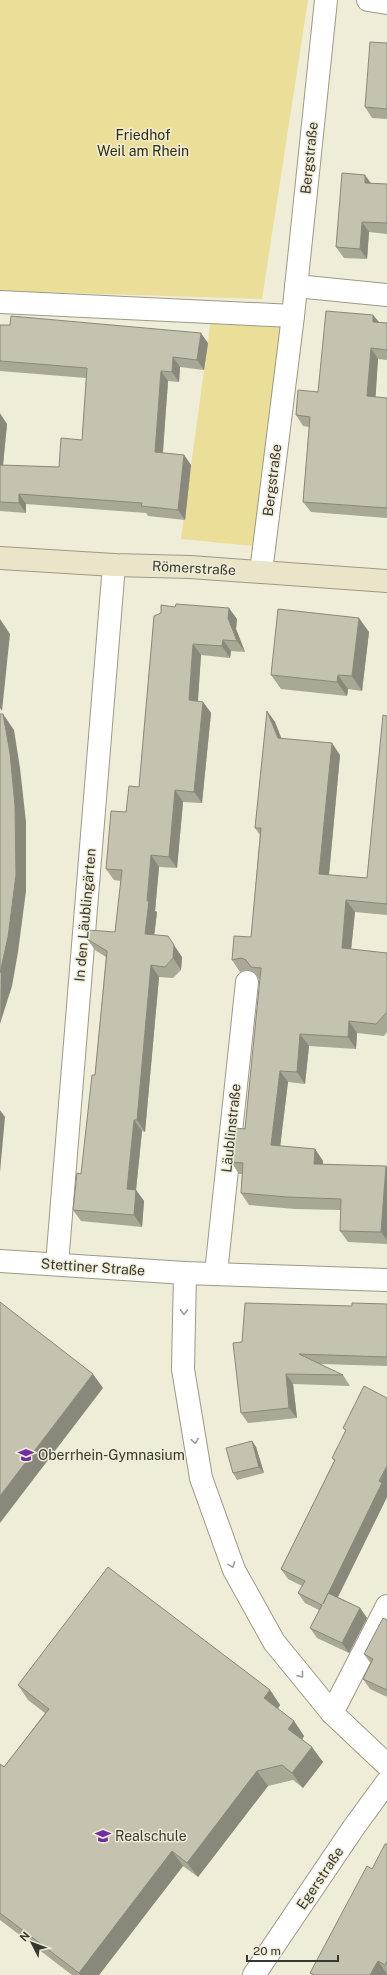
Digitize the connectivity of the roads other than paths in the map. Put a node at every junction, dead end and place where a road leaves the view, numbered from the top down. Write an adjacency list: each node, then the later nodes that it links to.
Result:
1 (326, 0): 4 (street, Bergstraße)
2 (368, 0): 3 (street)
3 (387, 3)
4 (296, 286): 5 (street); 7 (street, Bergstraße)
5 (387, 295)
6 (0, 302): 7 (street)
7 (293, 316): 10 (street, Bergstraße)
8 (0, 558): 9 (street, Römerstraße)
9 (114, 565): 10 (street, Römerstraße); 14 (street, In den Läublingärten)
10 (261, 572): 11 (street, Römerstraße)
11 (387, 582)
12 (247, 982): 16 (street, Läublinstraße)
13 (0, 1261): 14 (street, Stettiner Straße)
14 (57, 1264): 15 (street, Stettiner Straße)
15 (185, 1273): 16 (street); 19 (street, one-way to 19)
16 (216, 1274): 17 (street)
17 (387, 1280)
18 (387, 1606): 19 (street)
19 (332, 1713): 20 (street)
20 (387, 1765)
21 (387, 1782): 22 (street, Egerstraße)
22 (254, 1975)

